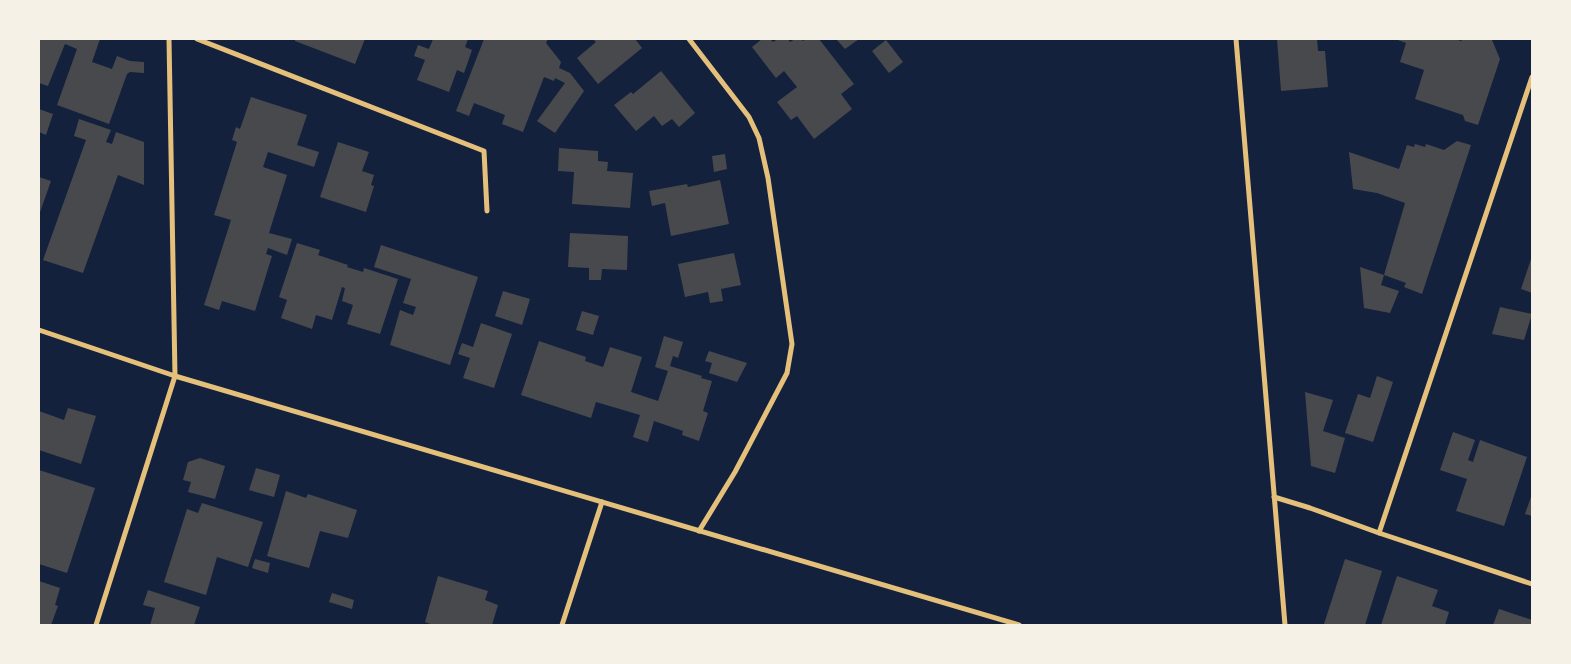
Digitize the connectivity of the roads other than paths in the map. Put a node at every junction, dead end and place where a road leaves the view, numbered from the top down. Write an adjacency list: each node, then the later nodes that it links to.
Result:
1 (169, 39): 8 (street)
2 (196, 39): 6 (street)
3 (689, 39): 11 (street)
4 (1236, 39): 9 (street)
5 (1532, 77): 12 (street)
6 (487, 211)
7 (39, 330): 8 (street)
8 (175, 376): 10 (street); 14 (street)
9 (1274, 497): 12 (street); 17 (street)
10 (602, 502): 11 (street); 15 (street)
11 (699, 531): 16 (street)
12 (1379, 533): 13 (street)
13 (1532, 584)
14 (96, 625)
15 (562, 625)
16 (1018, 625)
17 (1285, 625)

